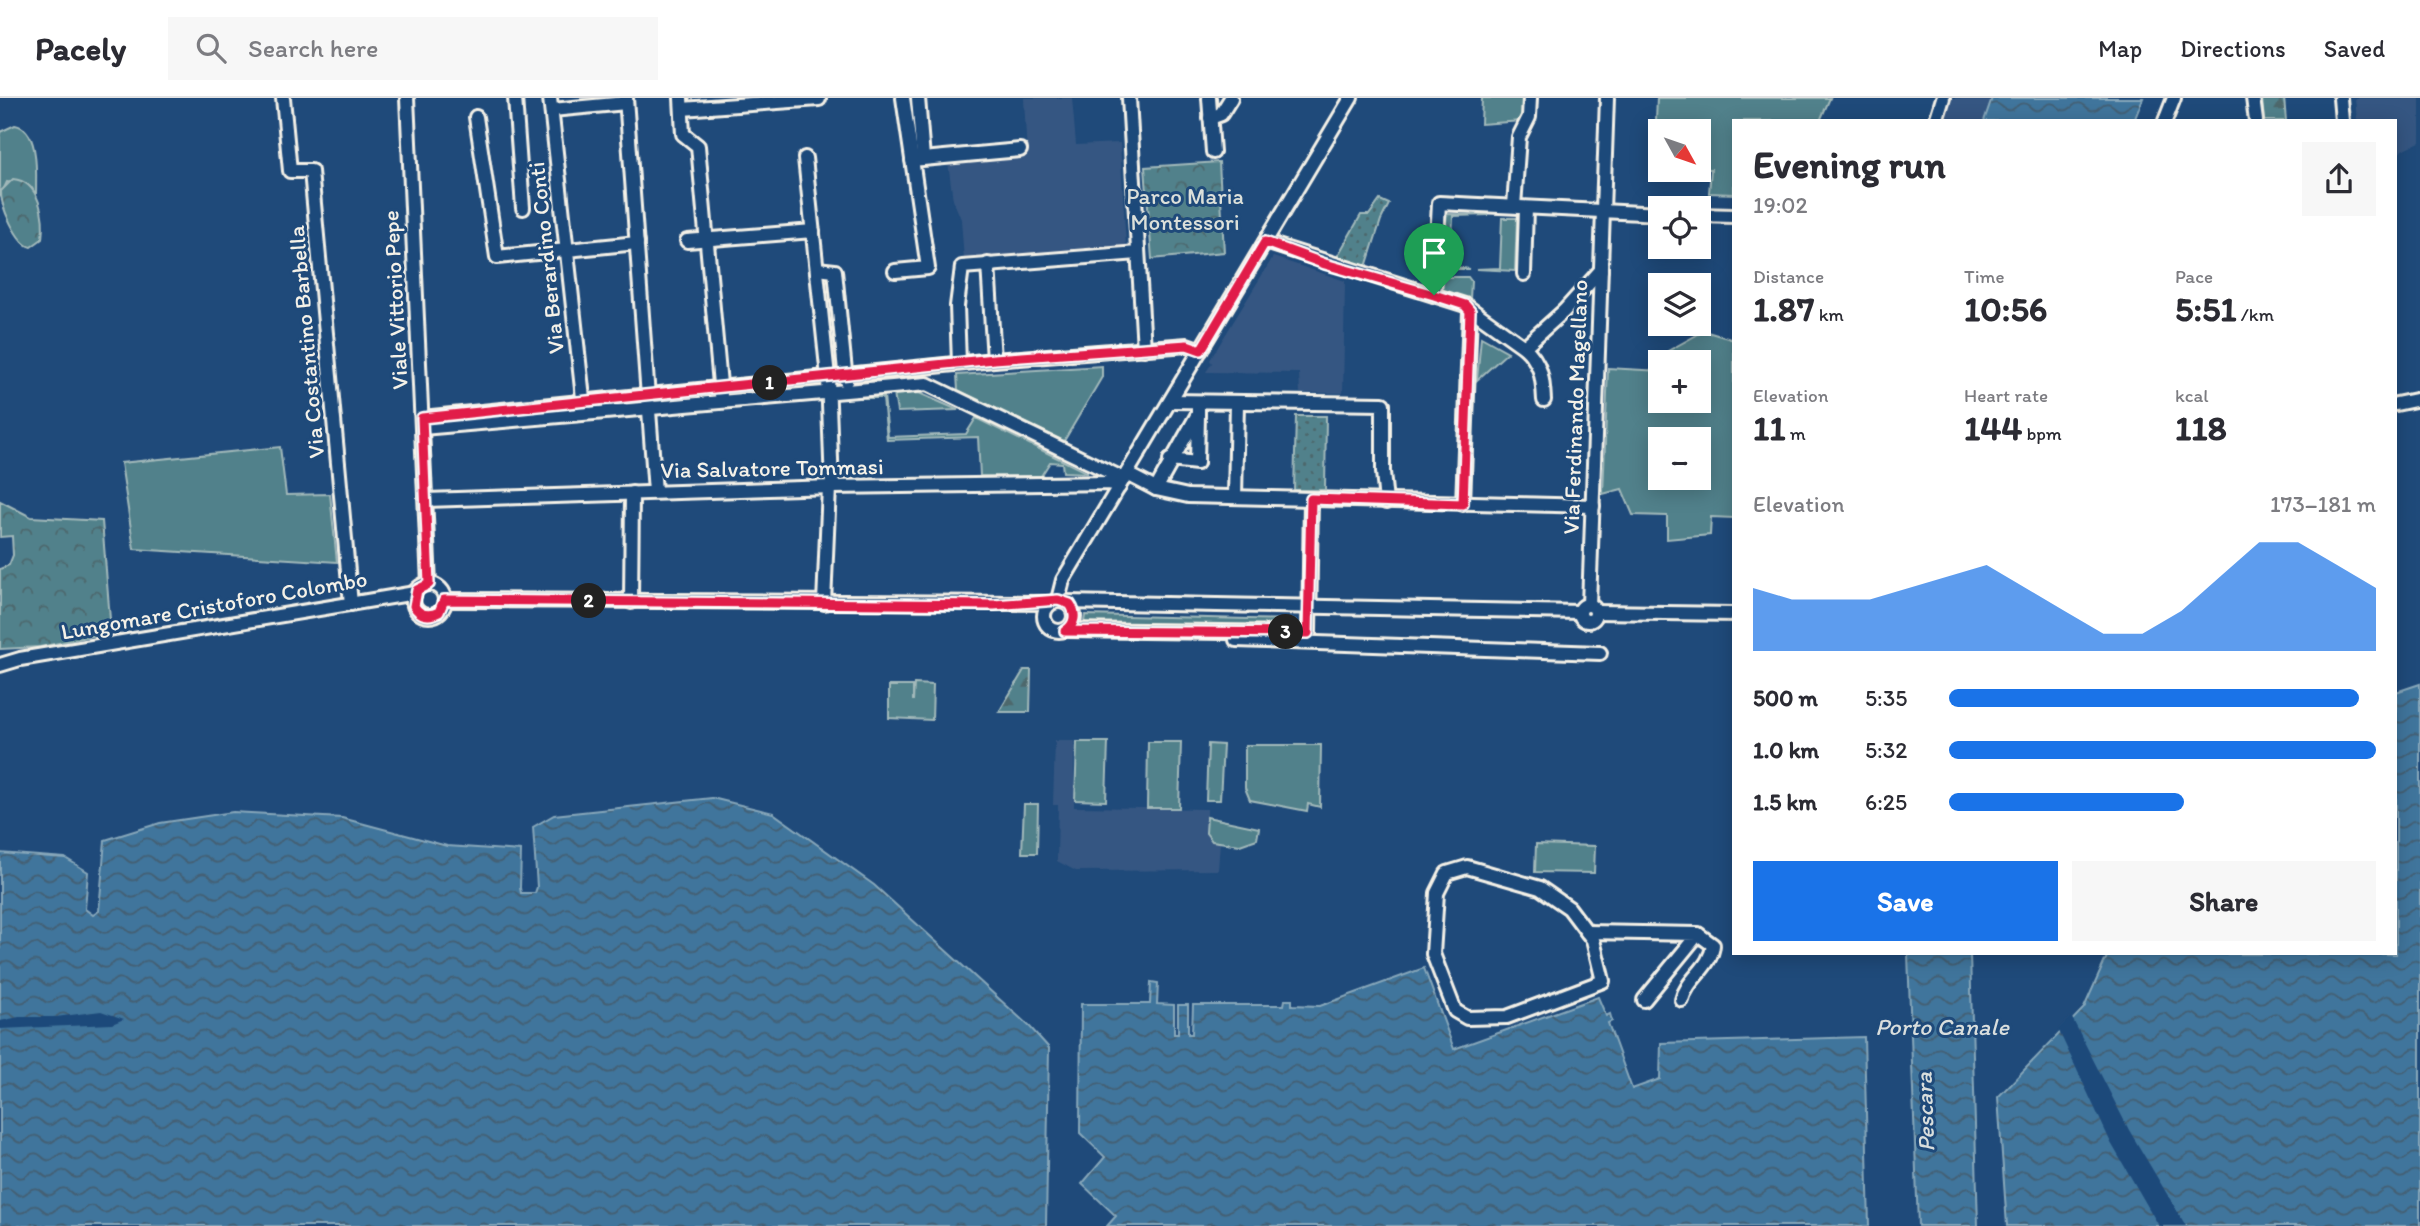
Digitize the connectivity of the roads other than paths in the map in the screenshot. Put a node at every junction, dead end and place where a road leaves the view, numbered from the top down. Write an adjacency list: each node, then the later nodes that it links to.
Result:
1 (283, 98): 89 (street, Via Costantino Barbella)
2 (407, 98): 70 (street, Viale Vittorio Pepe)
3 (515, 98): 31 (street)
4 (903, 98): 29 (street)
5 (918, 98): 29 (street)
6 (1129, 98): 42 (street)
7 (1209, 98): 21 (street)
8 (1231, 98): 21 (street)
9 (1351, 98): 39 (street)
10 (1530, 98): 30 (street)
11 (1607, 98): 32 (street, Via Ferdinando Magellano)
12 (1943, 98): 22 (street)
13 (2253, 98): 24 (street)
14 (2340, 98): 25 (street)
15 (820, 99): 18 (street)
16 (2174, 100): 23 (street)
17 (626, 101): 19 (street); 40 (street)
18 (682, 103): 37 (street)
19 (551, 104): 41 (street, Via Berardino Conti)
20 (476, 117): 41 (street)
21 (1210, 118): 27 (street)
22 (1937, 119)
23 (2166, 119)
24 (2256, 119)
25 (2342, 119)
26 (1020, 150): 29 (street)
27 (1213, 152)
28 (805, 158): 36 (street)
29 (918, 159): 46 (street)
30 (1520, 207): 32 (street); 47 (street); 48 (street)
31 (523, 208)
32 (1604, 210): 33 (street); 45 (street, Via Ferdinando Magellano)
33 (1648, 213)
34 (1711, 216): 35 (street)
35 (1732, 216)
36 (813, 231): 37 (street); 44 (street)
37 (706, 240): 38 (street); 61 (street)
38 (687, 241)
39 (1265, 242): 48 (street); 52 (street)
40 (638, 243): 41 (street); 64 (street)
41 (565, 250): 68 (street, Via Berardino Conti)
42 (1138, 253): 43 (street); 51 (street)
43 (988, 264): 53 (street); 54 (street)
44 (817, 270): 56 (street); 57 (street)
45 (1601, 270): 50 (street); 82 (street, Via Ferdinando Magellano)
46 (895, 271)
47 (1524, 274)
48 (1434, 295): 49 (street)
49 (1470, 311): 50 (street); 81 (street)
50 (1521, 345): 63 (street)
51 (1144, 349): 52 (street); 53 (street)
52 (1201, 350): 65 (street)
53 (994, 359): 54 (street)
54 (958, 363): 55 (street)
55 (944, 365): 56 (street); 58 (street)
56 (845, 375): 57 (street); 59 (street)
57 (828, 377): 60 (street); 61 (street)
58 (939, 388): 59 (street); 72 (street)
59 (846, 390): 60 (street)
60 (829, 391): 61 (street); 73 (street)
61 (721, 395): 64 (street)
62 (2420, 398): 67 (street)
63 (1544, 400)
64 (650, 401): 68 (street); 75 (street)
65 (1171, 401): 69 (street); 72 (street)
66 (1237, 403): 69 (street); 77 (street); 80 (street)
67 (2397, 404)
68 (584, 407): 70 (street)
69 (1198, 409): 71 (street); 71 (street)
70 (422, 423): 78 (street, Viale Vittorio Pepe)
71 (1170, 460): 74 (street)
72 (1124, 480): 73 (street, Via Salvatore Tommasi); 74 (street); 87 (street)
73 (830, 487): 75 (street, Via Salvatore Tommasi); 88 (street)
74 (1156, 489): 77 (street)
75 (655, 492): 76 (street, Via Salvatore Tommasi)
76 (632, 493): 78 (street, Via Salvatore Tommasi); 86 (street)
77 (1235, 498): 79 (street)
78 (426, 499): 83 (street, Viale Vittorio Pepe)
79 (1311, 499): 80 (street); 91 (street)
80 (1386, 502): 81 (street)
81 (1463, 504): 82 (street)
82 (1593, 506): 92 (street, Via Ferdinando Magellano)
83 (429, 584): 84 (street); 85 (street)
84 (415, 593): 85 (street); 89 (street, Lungomare Cristoforo Colombo)
85 (444, 600): 86 (street)
86 (631, 602): 88 (street)
87 (1058, 602): 90 (street); 91 (street); 94 (street); 95 (street)
88 (824, 603): 90 (street)
89 (351, 604): 98 (street, Lungomare Cristoforo Colombo)
90 (1012, 605): 94 (street)
91 (1310, 606): 92 (street); 95 (street)
92 (1588, 610): 93 (street)
93 (1732, 614)
94 (1045, 621): 95 (street)
95 (1065, 631)
96 (1236, 640): 97 (street)
97 (1600, 653)
98 (0, 665)
99 (1587, 932): 99 (street); 100 (street)
100 (1698, 934): 101 (street); 102 (street)
101 (1644, 1000)
102 (1682, 1000)

